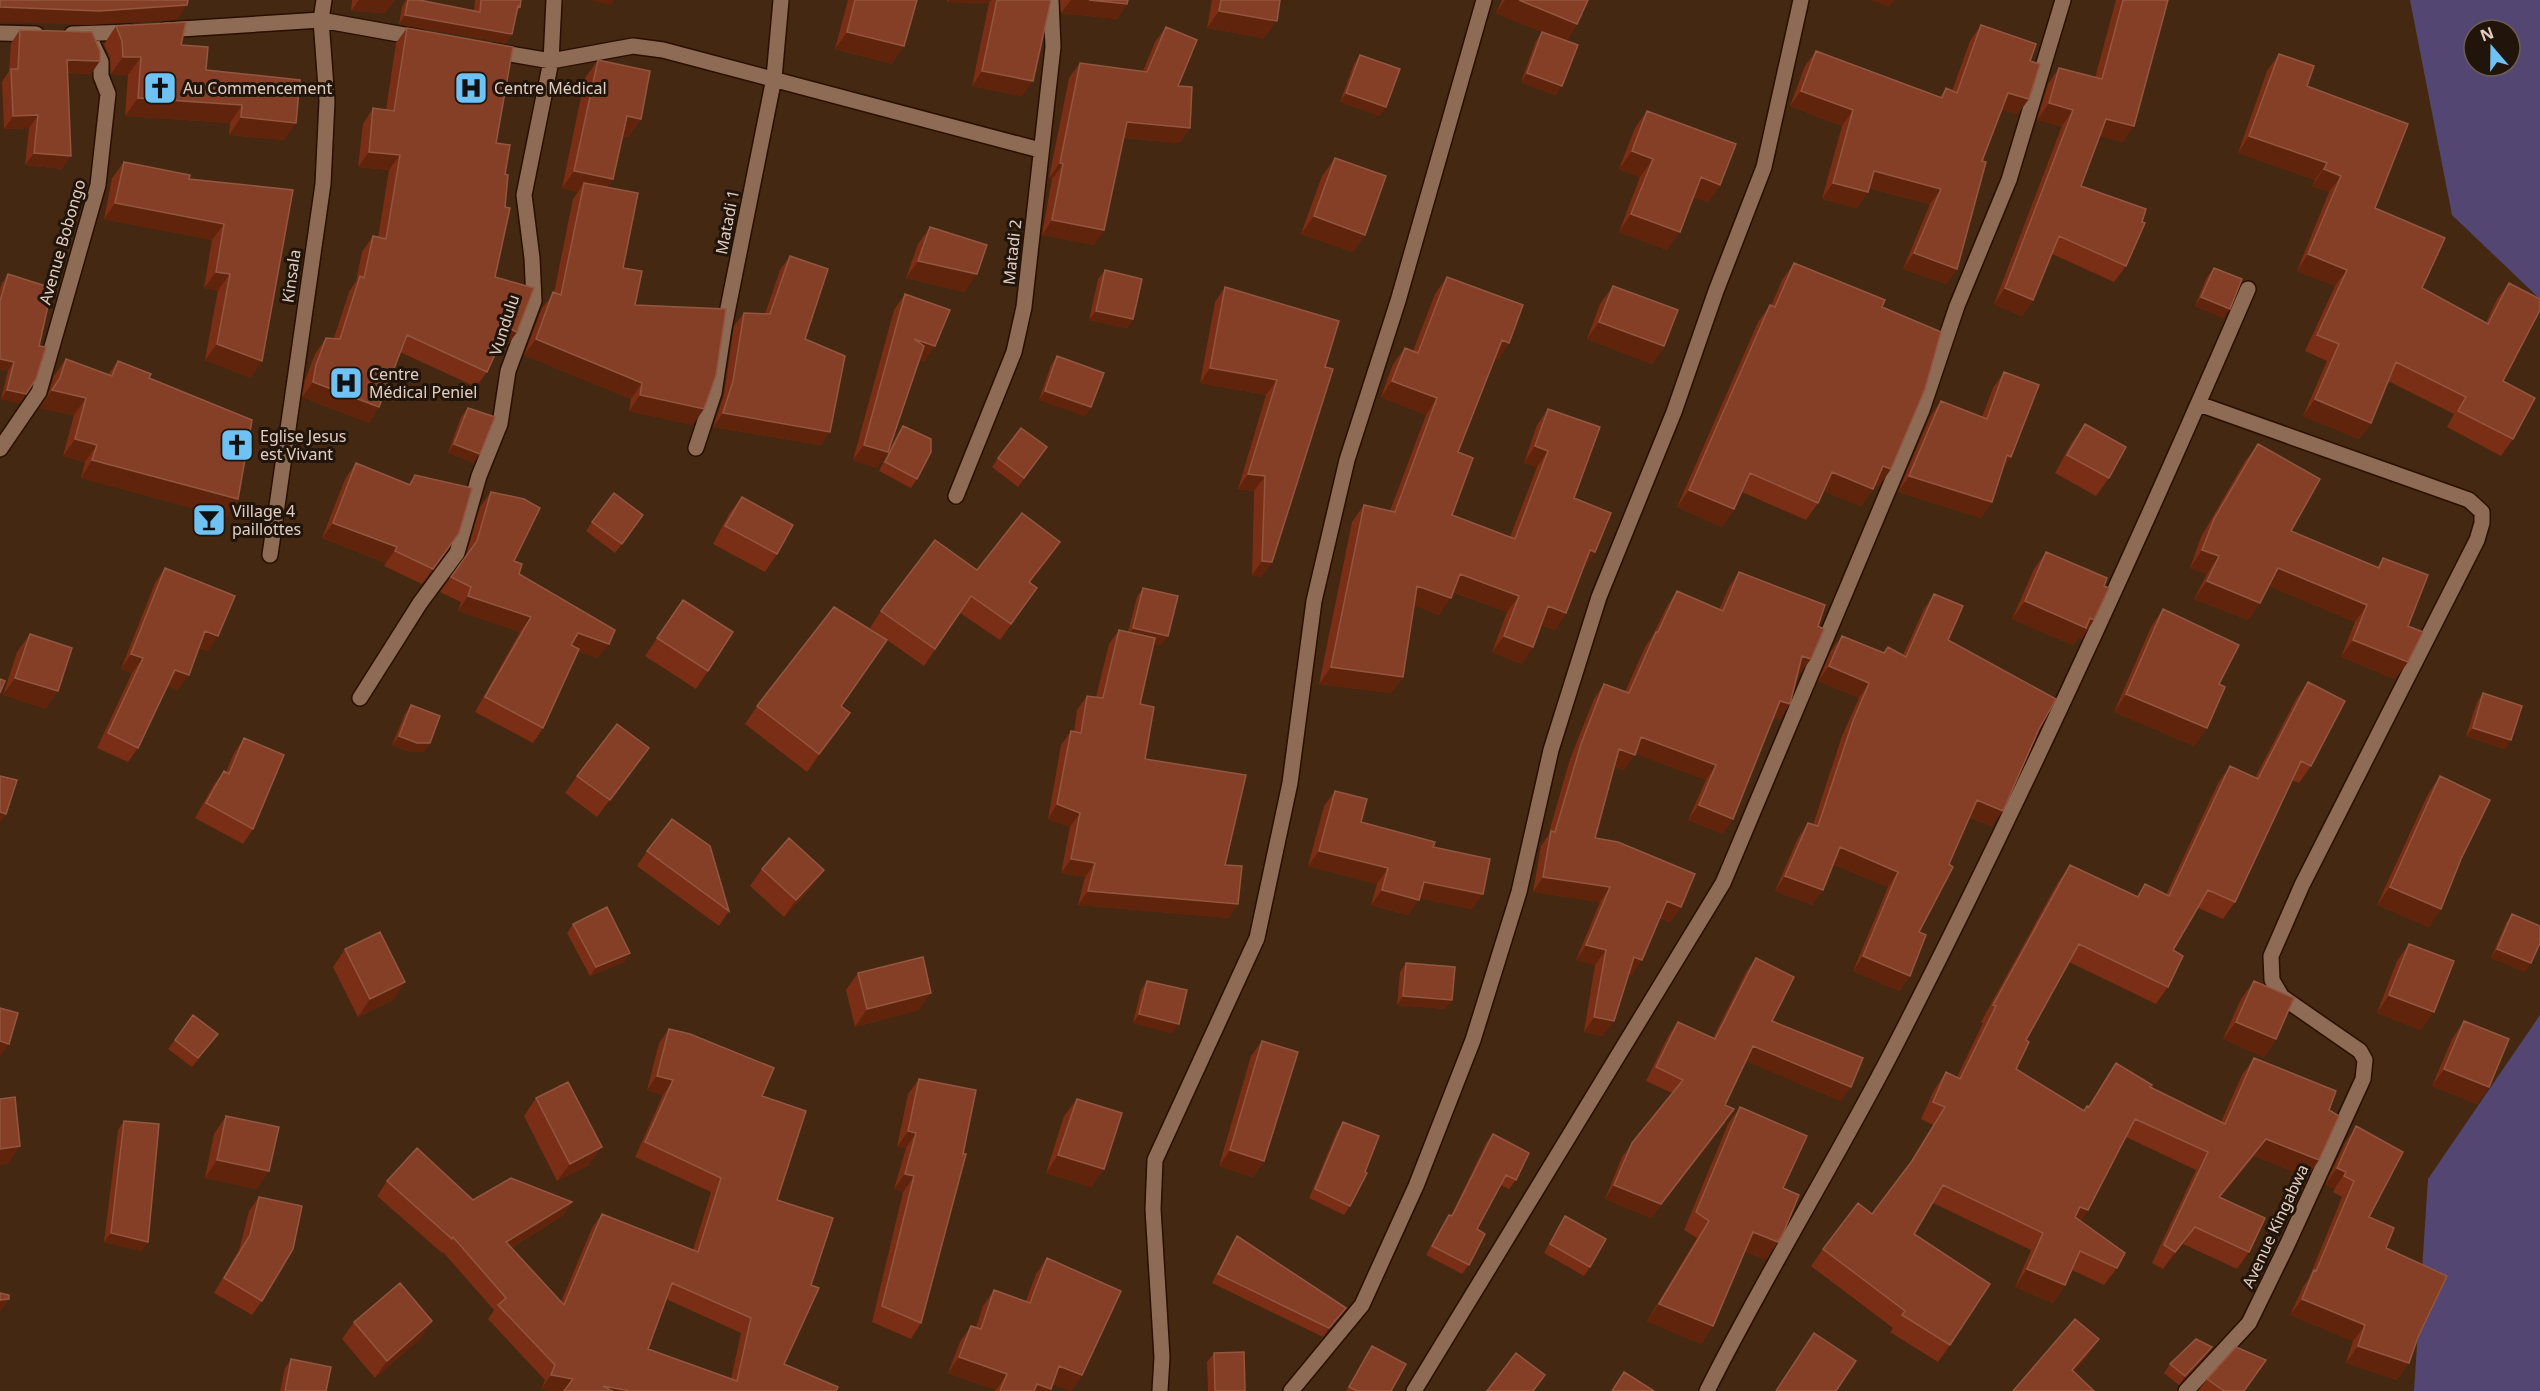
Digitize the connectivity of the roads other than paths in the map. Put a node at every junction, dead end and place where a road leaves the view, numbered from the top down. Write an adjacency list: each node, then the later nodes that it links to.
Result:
1 (324, 0): 8 (street, Kinsala)
2 (554, 0): 13 (street, Vundulu)
3 (781, 0): 14 (street, Matadi 1)
4 (1051, 0): 15 (street, Matadi 2)
5 (1484, 0): 23 (street)
6 (1801, 0): 24 (street)
7 (2063, 0): 25 (street)
8 (321, 20): 10 (street); 11 (street); 21 (street, Kinsala)
9 (0, 33): 10 (street)
10 (89, 34): 19 (street, Avenue Bobongo)
11 (436, 40)
12 (482, 49): 13 (street)
13 (551, 61): 14 (street); 22 (street, Vundulu)
14 (774, 78): 15 (street); 18 (street, Matadi 1)
15 (1040, 150): 20 (street, Matadi 2)
16 (2248, 289): 17 (street)
17 (2199, 404): 26 (street); 27 (street, Avenue Kingabwa)
18 (696, 448)
19 (0, 449)
20 (956, 496)
21 (270, 555)
22 (360, 698)
23 (1160, 1391)
24 (1291, 1391)
25 (1414, 1391)
26 (1707, 1391)
27 (2186, 1391)

